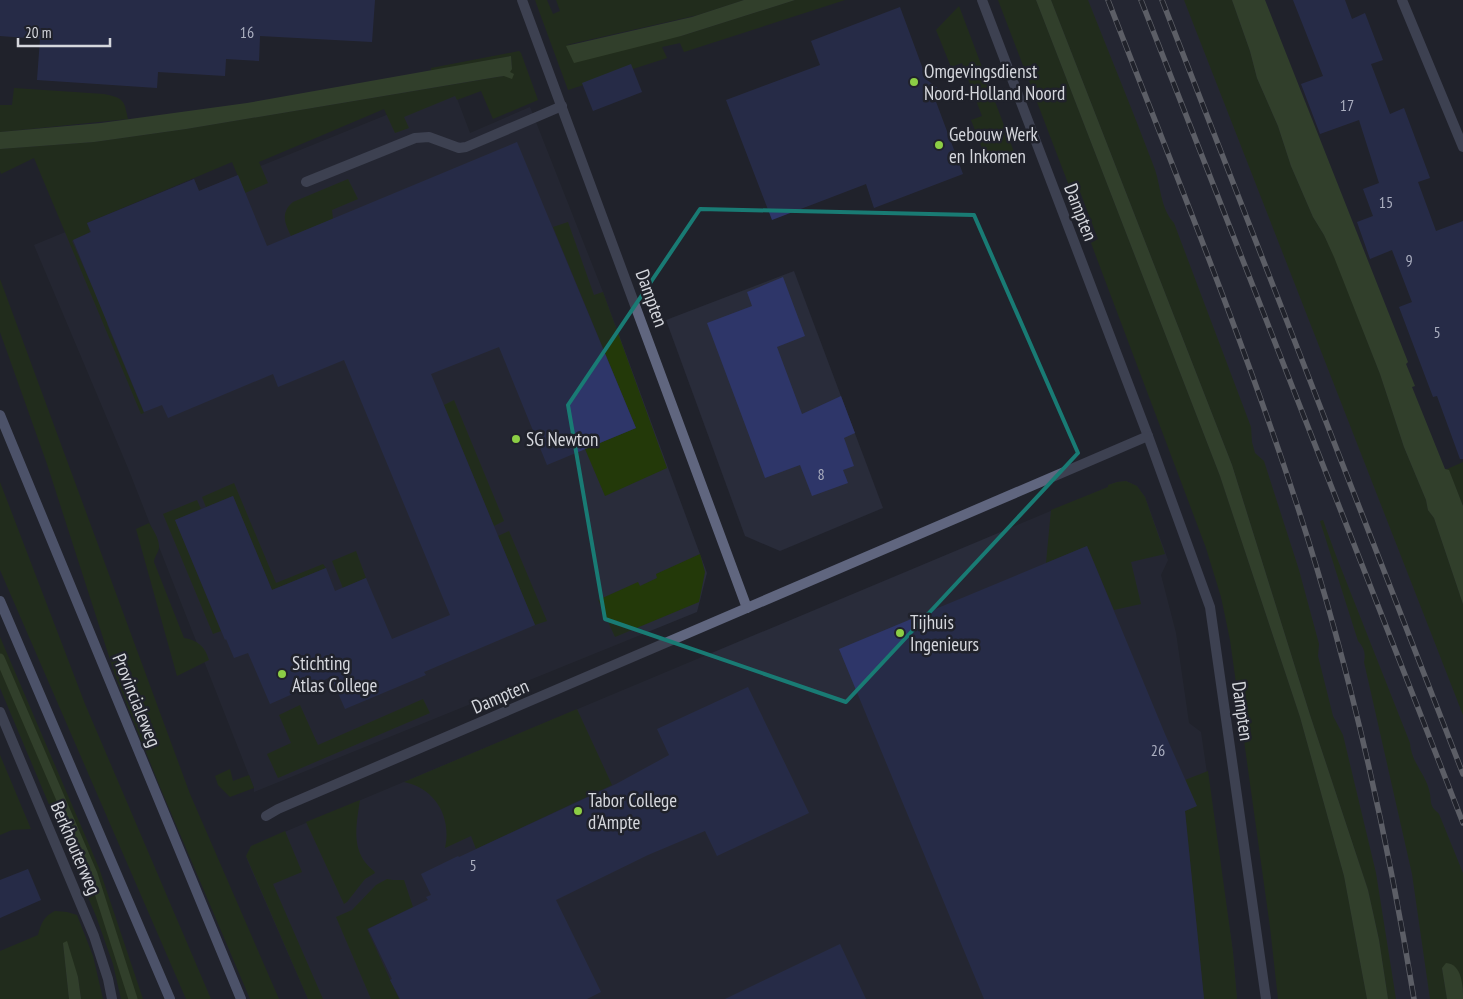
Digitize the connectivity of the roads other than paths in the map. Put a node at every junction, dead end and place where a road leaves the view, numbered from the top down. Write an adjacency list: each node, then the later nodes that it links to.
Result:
1 (522, 0): 4 (street, Dampten)
2 (982, 0): 8 (street, Dampten)
3 (1402, 0): 5 (street)
4 (562, 106): 6 (street); 10 (street, Dampten)
5 (1463, 147)
6 (306, 182)
7 (0, 415): 15 (main road, Provincialeweg)
8 (1148, 436): 10 (street, Dampten); 16 (street, Dampten)
9 (0, 601): 14 (main road)
10 (747, 608): 12 (street, Dampten)
11 (0, 712): 13 (street, Berkhouterweg)
12 (266, 816)
13 (112, 999)
14 (170, 999)
15 (241, 999)
16 (1266, 999)

